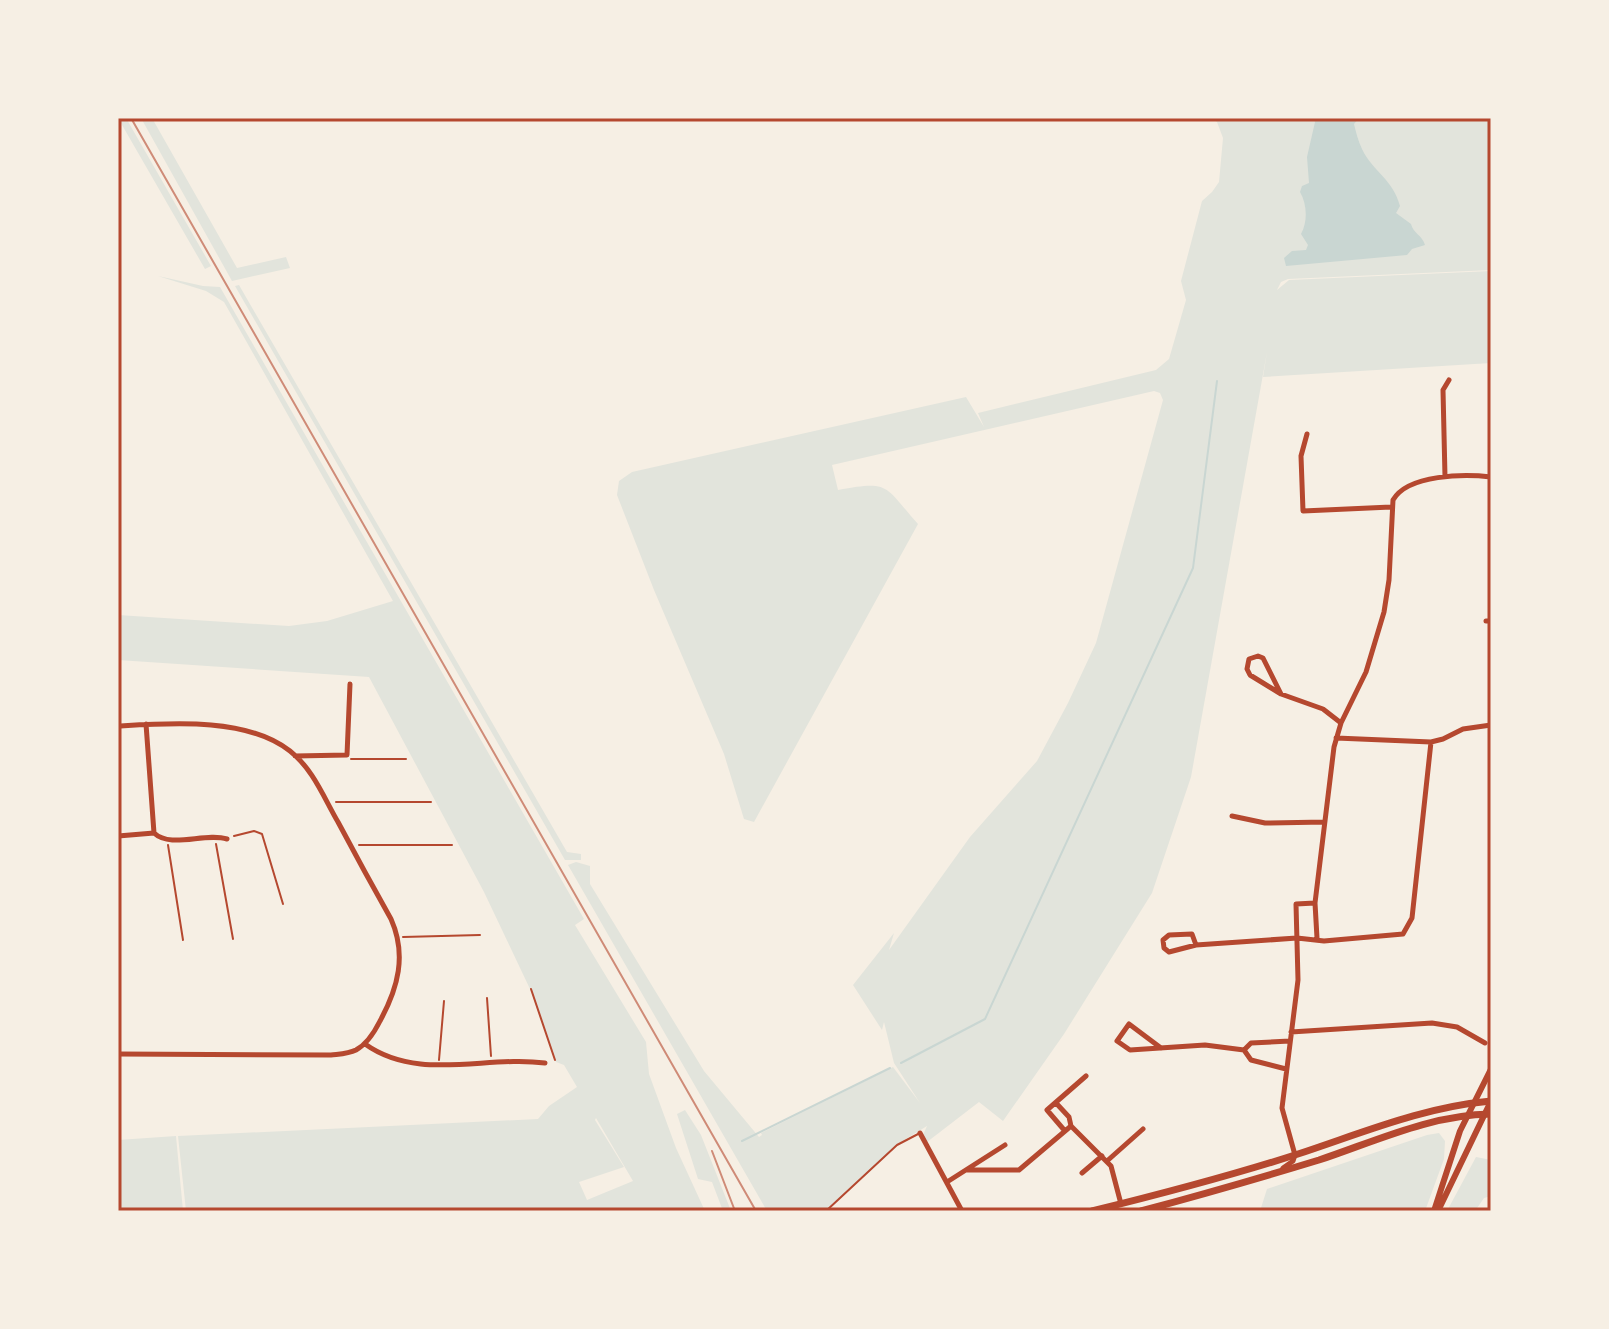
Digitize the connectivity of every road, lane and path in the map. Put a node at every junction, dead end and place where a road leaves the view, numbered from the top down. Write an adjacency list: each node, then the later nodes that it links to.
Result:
1 (1449, 380): 3 (street)
2 (1307, 434): 5 (street)
3 (1445, 477): 4 (street); 5 (street)
4 (1491, 477)
5 (1391, 507): 8 (street)
6 (350, 684): 14 (street)
7 (1281, 694): 7 (street); 8 (street)
8 (1341, 723): 12 (street)
9 (146, 724): 11 (street); 15 (street); 21 (street)
10 (1491, 725): 13 (street)
11 (118, 726)
12 (1336, 738): 13 (street); 20 (street)
13 (1431, 742): 33 (street)
14 (347, 755): 15 (street); 16 (path)
15 (295, 756): 17 (street)
16 (406, 759)
17 (327, 802): 18 (path); 26 (street)
18 (431, 802)
19 (1232, 816): 20 (street)
20 (1325, 822): 28 (street)
21 (154, 833): 23 (street); 25 (street)
22 (215, 835): 24 (street); 25 (street); 34 (path)
23 (118, 836)
24 (227, 839): 29 (path)
25 (167, 840): 35 (path)
26 (350, 845): 27 (path); 31 (street)
27 (452, 845)
28 (1315, 903): 32 (street); 33 (street)
29 (283, 904)
30 (480, 935): 31 (path)
31 (398, 937): 43 (street)
32 (1297, 938): 33 (street); 36 (street); 40 (street)
33 (1317, 938)
34 (233, 939)
35 (183, 940)
36 (1196, 945): 36 (street)
37 (531, 989): 47 (path)
38 (487, 998): 48 (path)
39 (444, 1001): 50 (path)
40 (1291, 1032): 41 (street); 42 (street)
41 (1290, 1041): 45 (street); 52 (street)
42 (1485, 1043)
43 (365, 1044): 46 (street); 50 (street)
44 (1161, 1048): 44 (street); 45 (street)
45 (1244, 1050): 52 (street)
46 (118, 1054)
47 (555, 1060)
48 (491, 1063): 49 (street); 50 (street)
49 (545, 1063)
50 (438, 1065)
51 (1491, 1069): 56 (street)
52 (1287, 1070): 64 (street)
53 (1086, 1076): 55 (street)
54 (1491, 1101): 56 (main road); 57 (street)
55 (1056, 1103): 59 (street); 61 (street)
56 (1475, 1103): 58 (street); 64 (main road)
57 (1488, 1114): 58 (main road); 76 (street)
58 (1467, 1115): 69 (main road); 76 (street)
59 (1071, 1126): 61 (street); 65 (street)
60 (1143, 1129): 66 (street)
61 (1065, 1131): 67 (street)
62 (920, 1133): 70 (street); 72 (lane)
63 (1005, 1145): 67 (street)
64 (1295, 1155): 69 (street); 71 (main road)
65 (1102, 1156): 66 (street); 68 (street)
66 (1107, 1161): 71 (street)
67 (966, 1170): 70 (street)
68 (1082, 1173)
69 (1267, 1175): 75 (main road)
70 (947, 1182): 73 (street)
71 (1121, 1204): 74 (main road)
72 (826, 1211)
73 (962, 1211)
74 (1092, 1211)
75 (1141, 1211)
76 (1436, 1211)

